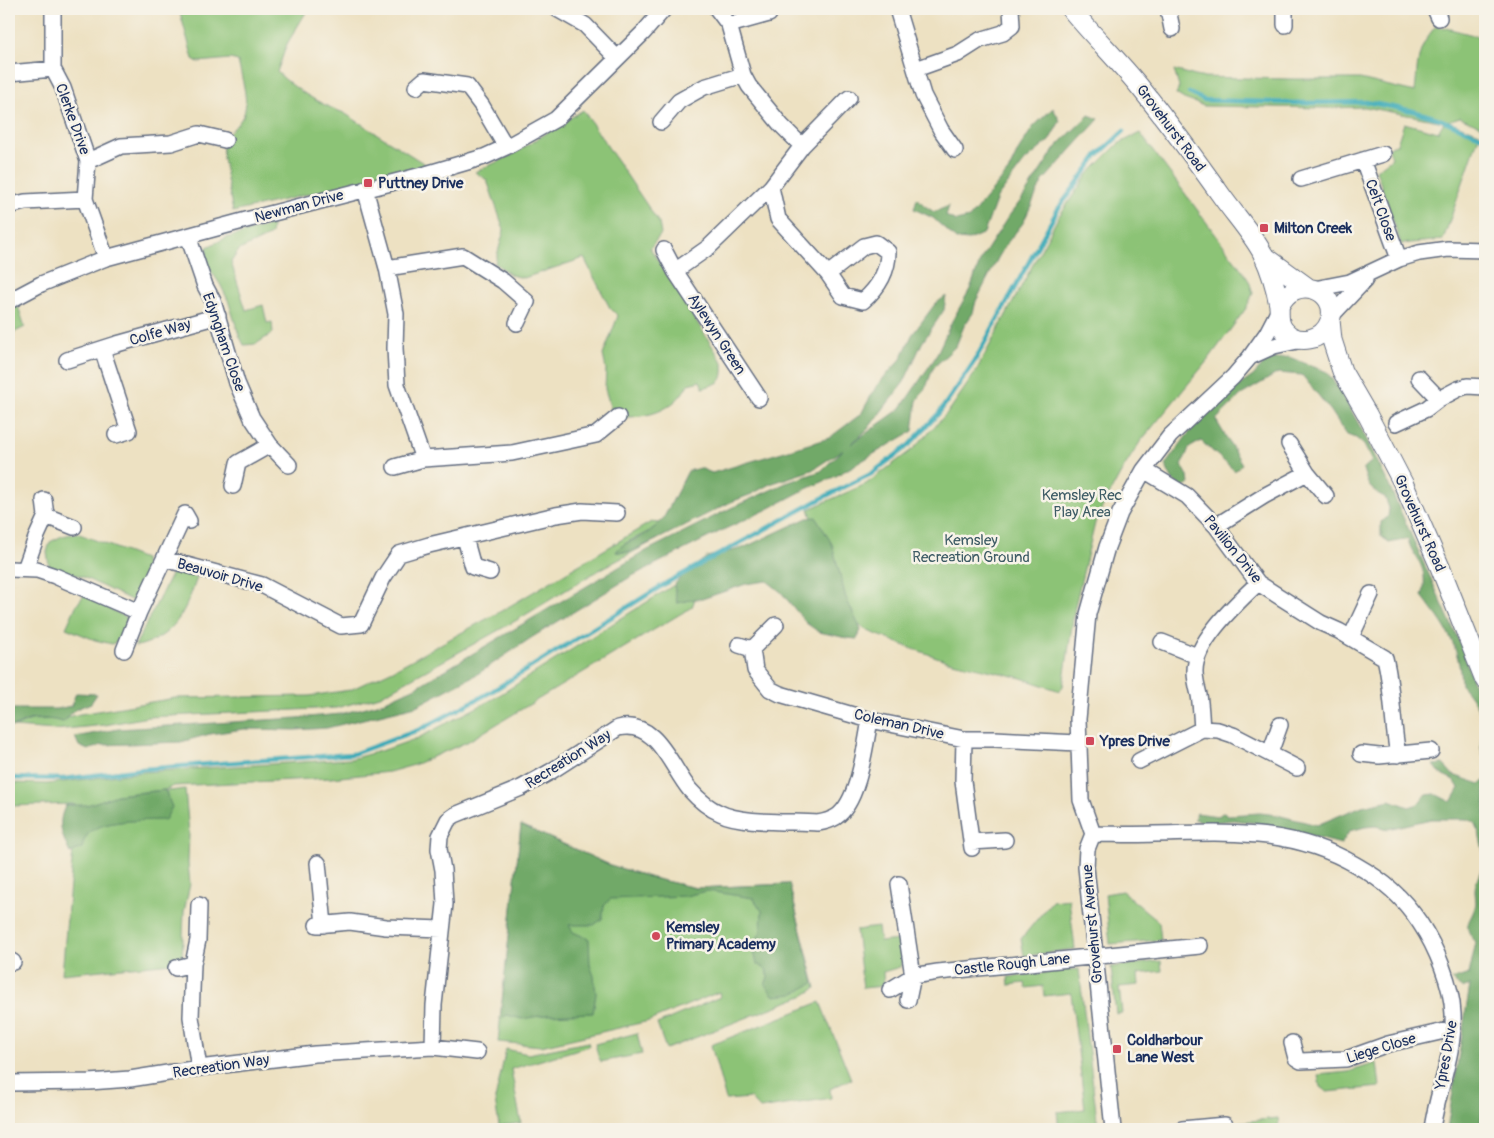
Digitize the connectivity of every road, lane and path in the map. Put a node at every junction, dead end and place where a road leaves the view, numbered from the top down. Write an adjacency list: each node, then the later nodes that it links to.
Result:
1 (53, 9): 15 (street, Clerke Drive)
2 (557, 9): 14 (street)
3 (664, 9): 14 (street, Newman Drive)
4 (717, 9): 11 (street)
5 (897, 9): 16 (street)
6 (1011, 9): 16 (street)
7 (1071, 9): 37 (street, Grovehurst Road)
8 (1168, 9): 13 (street)
9 (1285, 9): 12 (street)
10 (768, 14): 11 (street)
11 (729, 25): 18 (street)
12 (1285, 25)
13 (1172, 29)
14 (618, 58): 24 (street, Newman Drive)
15 (53, 69): 17 (street, Clerke Drive); 28 (street, Clerke Drive)
16 (916, 69): 25 (street)
17 (9, 73)
18 (743, 75): 21 (street); 23 (street)
19 (416, 87): 24 (street)
20 (849, 98): 23 (street)
21 (661, 122)
22 (225, 140): 28 (street)
23 (802, 146): 30 (street)
24 (506, 147): 31 (street, Newman Drive)
25 (955, 150)
26 (1382, 154): 27 (street, Celt Close)
27 (1363, 160): 29 (street, Celt Close); 39 (street, Celt Close)
28 (88, 161): 32 (street, Clerke Drive)
29 (1301, 179)
30 (771, 187): 42 (street); 43 (street)
31 (365, 189): 34 (street, Newman Drive); 40 (street)
32 (85, 199): 33 (street); 38 (street, Clerke Drive)
33 (9, 206)
34 (188, 236): 38 (street, Newman Drive); 47 (street, Edyngham Close)
35 (664, 250): 42 (street, Aylewyn Green)
36 (1485, 250): 39 (street)
37 (1262, 254): 44 (street, Grovehurst Road); 46 (street, Grovehurst Road)
38 (106, 258): 45 (street, Newman Drive)
39 (1398, 259): 41 (street)
40 (388, 268): 49 (street); 64 (street)
41 (1375, 270): 44 (street); 48 (street)
42 (675, 271): 57 (street, Aylewyn Green)
43 (828, 274)
44 (1311, 288): 46 (street); 48 (street)
45 (9, 301)
46 (1279, 309): 50 (street); 52 (street)
47 (218, 316): 51 (street, Colfe Way); 62 (street, Edyngham Close)
48 (1331, 318): 50 (street); 54 (street, Grovehurst Road)
49 (516, 323)
50 (1304, 340): 52 (street); 54 (street, Grovehurst Road)
51 (102, 350): 53 (street, Colfe Way); 61 (street)
52 (1250, 357): 67 (street)
53 (67, 360)
54 (1342, 371): 90 (street, Grovehurst Road)
55 (1419, 378): 58 (street)
56 (1485, 387): 58 (street)
57 (759, 398)
58 (1438, 399): 60 (street)
59 (618, 417): 64 (street)
60 (1396, 424)
61 (116, 435)
62 (270, 444): 65 (street, Edyngham Close); 69 (street)
63 (1289, 444): 68 (street)
64 (423, 459): 66 (street)
65 (289, 465)
66 (395, 467)
67 (1144, 470): 75 (street, Pavilion Drive); 95 (street)
68 (1307, 473): 70 (street); 75 (street)
69 (233, 486)
70 (1326, 496)
71 (44, 500): 73 (street)
72 (617, 513): 77 (street, Beauvoir Drive)
73 (46, 516): 76 (street); 80 (street)
74 (189, 521): 78 (street, Beauvoir Drive)
75 (1216, 526): 82 (street, Pavilion Drive)
76 (74, 527)
77 (465, 538): 78 (street, Beauvoir Drive); 81 (street)
78 (164, 559): 84 (street, Beauvoir Drive)
79 (9, 569): 80 (street)
80 (25, 569): 84 (street)
81 (490, 572)
82 (1258, 583): 86 (street, Pavilion Drive); 89 (street)
83 (1371, 594): 86 (street)
84 (139, 612): 88 (street, Beauvoir Drive)
85 (776, 626): 91 (street, Coleman Drive)
86 (1351, 637): 99 (street, Pavilion Drive)
87 (1162, 642): 89 (street)
88 (124, 650)
89 (1197, 656): 93 (street)
90 (1485, 680)
91 (870, 720): 94 (street, Coleman Drive); 107 (street, Recreation Way)
92 (1280, 725): 97 (street)
93 (1202, 729): 97 (street); 100 (street)
94 (964, 739): 95 (street, Coleman Drive); 103 (street)
95 (1078, 743): 102 (street)
96 (1431, 752): 99 (street)
97 (1270, 753): 101 (street)
98 (1361, 754): 99 (street)
99 (1398, 755)
100 (1139, 761)
101 (1297, 768)
102 (1093, 834): 109 (street, Grovehurst Avenue); 115 (street, Ypres Drive)
103 (1005, 840)
104 (318, 863): 107 (street)
105 (899, 884): 112 (street)
106 (199, 905): 110 (street)
107 (442, 929): 117 (street, Recreation Way)
108 (1200, 946): 109 (street, Castle Rough Lane)
109 (1094, 956): 112 (street, Castle Rough Lane); 122 (street, Grovehurst Avenue)
110 (193, 964): 111 (street); 119 (street)
111 (176, 968)
112 (913, 976): 113 (street, Castle Rough Lane); 114 (street)
113 (890, 990)
114 (908, 1000)
115 (1453, 1030): 116 (street, Liege Close); 124 (street, Ypres Drive)
116 (1292, 1043)
117 (432, 1047): 118 (street, Recreation Way); 119 (street, Recreation Way)
118 (477, 1052)
119 (199, 1068): 120 (street, Recreation Way)
120 (9, 1083)
121 (1225, 1124): 123 (street)
122 (1112, 1129)
123 (1182, 1129)
124 (1432, 1129)

